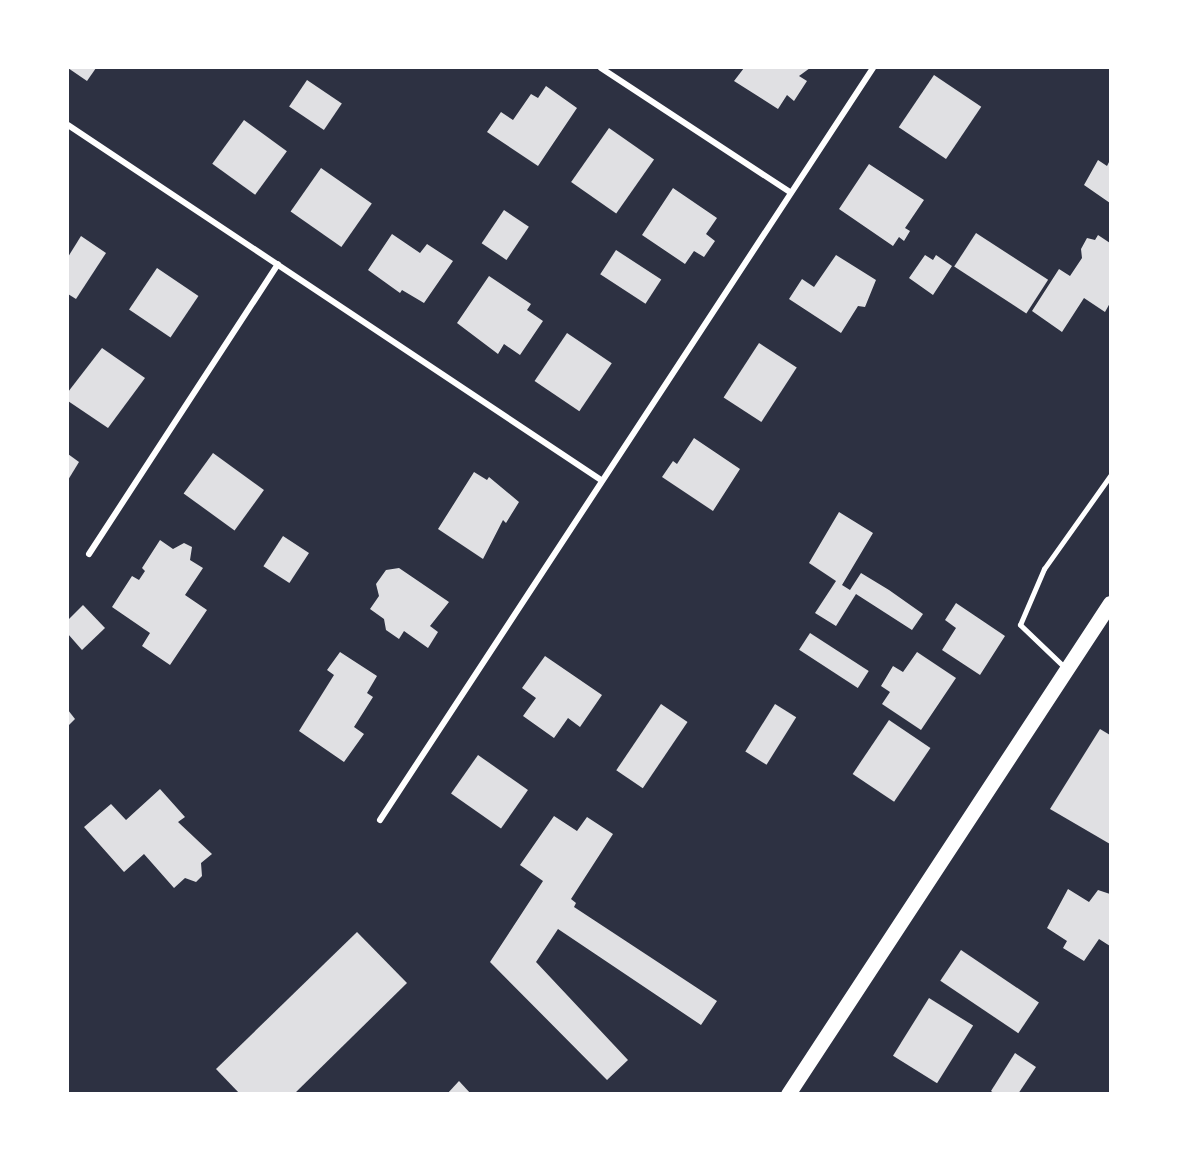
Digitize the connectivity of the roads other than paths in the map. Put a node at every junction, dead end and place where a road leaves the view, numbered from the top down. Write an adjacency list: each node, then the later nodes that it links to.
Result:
1 (601, 68): 4 (street)
2 (873, 68): 4 (street)
3 (68, 125): 5 (street)
4 (790, 192): 7 (street)
5 (278, 264): 7 (street); 8 (street)
6 (1110, 476): 10 (lane)
7 (601, 480): 11 (street)
8 (89, 554)
9 (1110, 603): 10 (main road)
10 (1067, 670): 12 (main road)
11 (380, 820)
12 (788, 1094)

